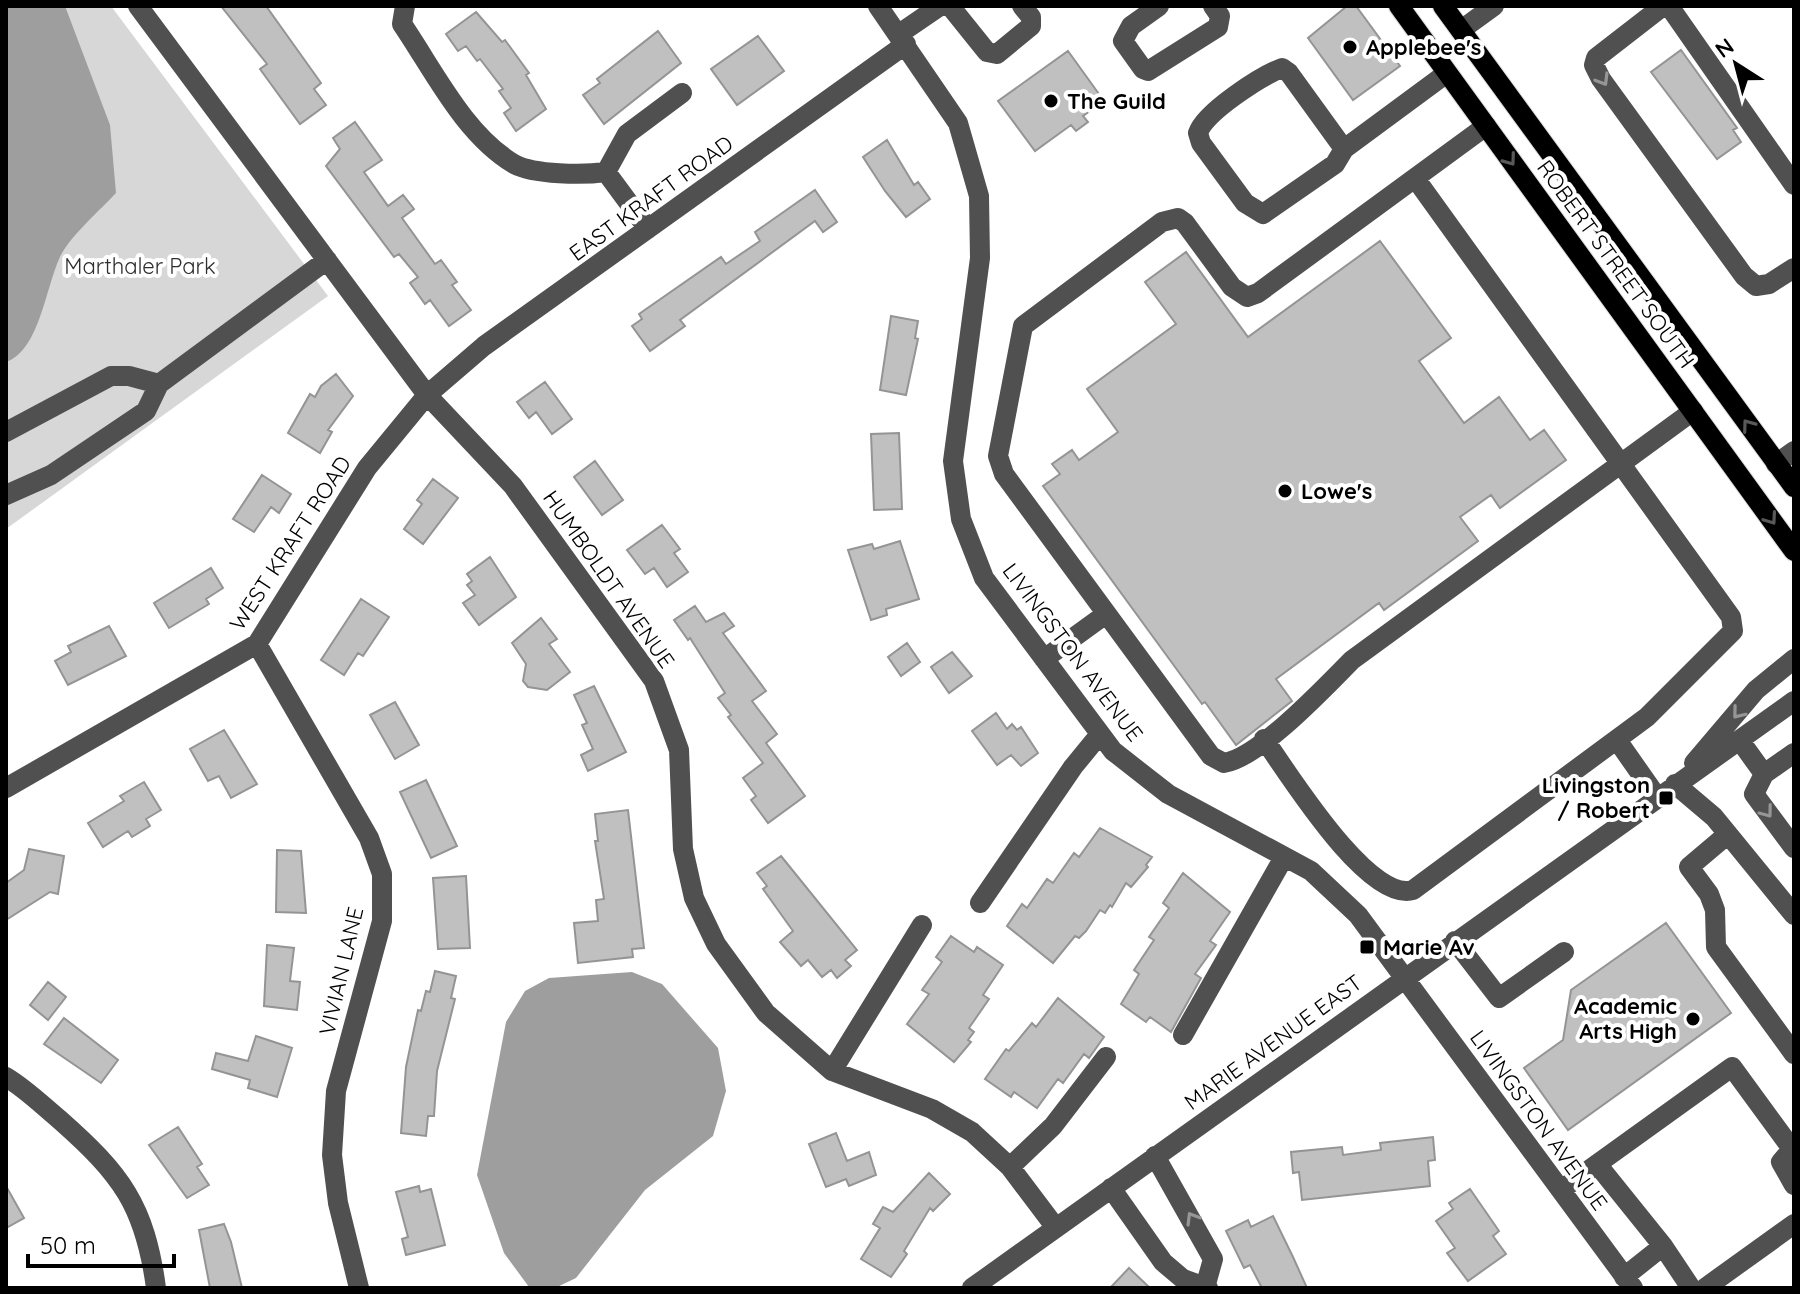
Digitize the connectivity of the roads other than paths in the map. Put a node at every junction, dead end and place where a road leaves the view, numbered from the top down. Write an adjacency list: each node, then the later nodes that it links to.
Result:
1 (138, 6): 23 (street, HUMBOLDT AVENUE)
2 (405, 6): 19 (street)
3 (878, 6): 14 (street, LIVINGSTON AVENUE)
4 (940, 6): 14 (street, EAST KRAFT ROAD)
5 (950, 6): 6 (street)
6 (1022, 6)
7 (1159, 6): 8 (street)
8 (1213, 6)
9 (1399, 6): 15 (main road, ROBERT STREET SOUTH)
10 (1494, 6): 13 (street)
11 (1666, 6): 21 (street); 24 (street, one-way to 24)
12 (1446, 7): 13 (main road, ROBERT STREET SOUTH)
13 (1461, 30): 31 (main road, ROBERT STREET SOUTH, one-way to 13)
14 (903, 39): 22 (street, EAST KRAFT ROAD); 37 (street, LIVINGSTON AVENUE)
15 (1447, 73): 17 (main road, ROBERT STREET SOUTH); 18 (street)
16 (682, 93): 19 (street)
17 (1486, 126): 20 (street); 27 (main road, ROBERT STREET SOUTH, one-way to 27)
18 (1344, 149): 18 (street)
19 (606, 172): 22 (street)
20 (1415, 178): 30 (street); 35 (street)
21 (1794, 185)
22 (648, 229): 26 (street, EAST KRAFT ROAD)
23 (327, 260): 25 (street); 26 (street, HUMBOLDT AVENUE)
24 (1794, 268)
25 (159, 384): 28 (street); 33 (street)
26 (427, 395): 36 (street, WEST KRAFT ROAD); 61 (street, HUMBOLDT AVENUE)
27 (1693, 411): 30 (street); 34 (main road, ROBERT STREET SOUTH, one-way to 34)
28 (6, 432)
29 (1794, 451): 31 (street)
30 (1620, 464): 41 (street); 42 (street)
31 (1776, 464): 32 (main road, ROBERT STREET SOUTH)
32 (1794, 487)
33 (6, 495)
34 (1794, 551)
35 (1106, 614): 37 (street); 41 (street)
36 (257, 644): 47 (street, WEST KRAFT ROAD); 75 (street, VIVIAN LANE)
37 (1044, 659): 40 (street, LIVINGSTON AVENUE)
38 (1794, 659): 46 (street, MARIE AVENUE EAST, one-way to 46)
39 (1793, 704): 43 (street, MARIE AVENUE EAST)
40 (1100, 734): 51 (street, LIVINGSTON AVENUE); 52 (street)
41 (1264, 739): 42 (street)
42 (1617, 740): 48 (street)
43 (1741, 742): 45 (street); 46 (street, MARIE AVENUE EAST)
44 (1794, 753): 45 (street)
45 (1764, 774): 50 (street, one-way to 50)
46 (1675, 784): 48 (street, MARIE AVENUE EAST); 49 (street)
47 (6, 788)
48 (1657, 797): 55 (street, MARIE AVENUE EAST)
49 (1728, 834): 53 (street); 59 (street)
50 (1794, 848)
51 (1284, 857): 57 (street, LIVINGSTON AVENUE); 58 (street)
52 (980, 903)
53 (1794, 915)
54 (922, 925): 61 (street)
55 (1455, 941): 56 (street); 57 (street, MARIE AVENUE EAST)
56 (1564, 952)
57 (1405, 977): 63 (street, MARIE AVENUE EAST); 68 (street, LIVINGSTON AVENUE)
58 (1183, 1035)
59 (1794, 1054)
60 (1106, 1057): 65 (street)
61 (832, 1071): 65 (street, HUMBOLDT AVENUE)
62 (6, 1077): 74 (street)
63 (1155, 1156): 67 (street, MARIE AVENUE EAST); 73 (street, one-way to 63)
64 (1597, 1164): 66 (street); 68 (street); 71 (street)
65 (1010, 1167): 70 (street, HUMBOLDT AVENUE)
66 (1794, 1185)
67 (1111, 1188): 70 (street, MARIE AVENUE EAST); 73 (street)
68 (1561, 1190): 72 (street, LIVINGSTON AVENUE)
69 (1794, 1224): 78 (street)
70 (1056, 1228): 76 (street, MARIE AVENUE EAST)
71 (1663, 1246): 72 (street); 77 (street)
72 (1628, 1282)
73 (1207, 1286)
74 (156, 1288)
75 (359, 1288)
76 (972, 1288)
77 (1691, 1288)
78 (1705, 1288)

